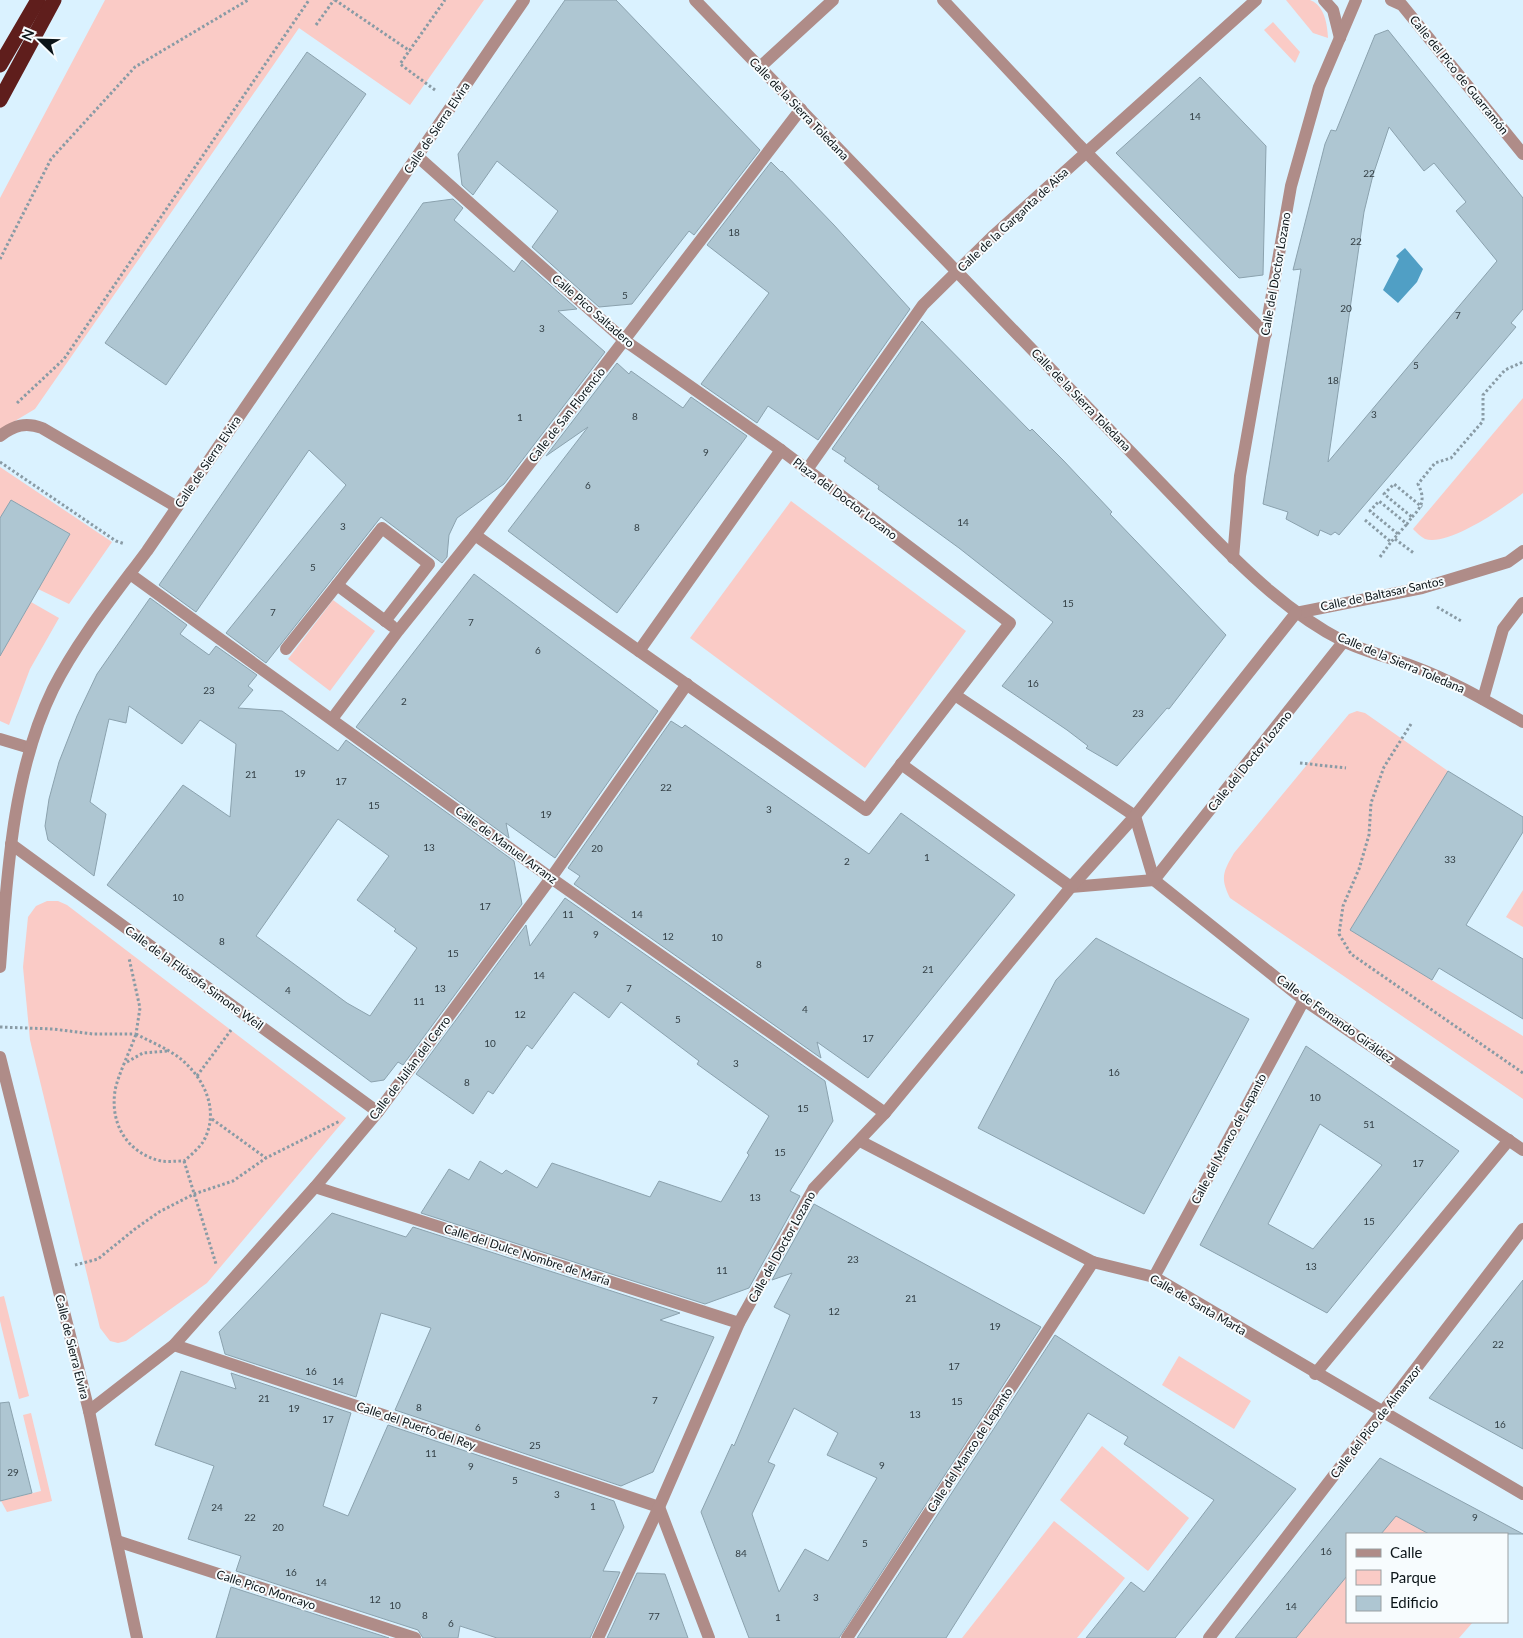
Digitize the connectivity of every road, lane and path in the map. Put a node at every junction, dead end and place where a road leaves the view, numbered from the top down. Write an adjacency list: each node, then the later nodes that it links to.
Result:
1 (38, 0): 18 (highway)
2 (54, 0): 20 (highway)
3 (248, 0): 26 (path)
4 (309, 0): 31 (path)
5 (334, 0): 15 (path); 17 (path)
6 (444, 0): 17 (path)
7 (524, 0): 21 (street, Calle de Sierra Elvira)
8 (695, 0): 19 (street, Calle de la Sierra Toledana)
9 (833, 0): 19 (street)
10 (943, 0): 23 (street)
11 (1256, 0): 23 (street, Calle de la Garganta de Aisa)
12 (1324, 0): 16 (street)
13 (1356, 0): 16 (street, Calle del Doctor Lozano)
14 (1391, 0): 24 (street, Calle del Pico de Guarramón)
15 (316, 25)
16 (1340, 38): 28 (street, Calle del Doctor Lozano)
17 (410, 51): 21 (path)
18 (0, 65)
19 (760, 67): 22 (street, Calle de la Sierra Toledana)
20 (0, 100)
21 (453, 104): 25 (street, Calle de Sierra Elvira)
22 (801, 109): 27 (street, Calle de la Sierra Toledana); 29 (street, Calle de San Florencio)
23 (1087, 152): 27 (street, Calle de la Garganta de Aisa); 28 (street)
24 (1523, 154)
25 (417, 156): 29 (street, Calle Pico Saltadero); 36 (street, Calle de Sierra Elvira)
26 (0, 259)
27 (958, 271): 35 (street, Calle de la Garganta de Aisa); 49 (street, Calle de la Sierra Toledana)
28 (1266, 334): 49 (street, Calle del Doctor Lozano)
29 (624, 340): 33 (street, Calle Pico Saltadero); 42 (street, Calle de San Florencio)
30 (1523, 362): 37 (path)
31 (14, 405)
32 (0, 436): 36 (street)
33 (781, 450): 35 (street, Plaza del Doctor Lozano); 60 (street, Plaza del Doctor Lozano)
34 (0, 462): 45 (path)
35 (806, 471): 62 (street, Plaza del Doctor Lozano)
36 (177, 507): 45 (street, Calle de Sierra Elvira)
37 (1422, 507): 38 (path); 38 (path)
38 (1412, 517): 40 (path)
39 (1365, 520): 44 (path)
40 (1407, 524): 41 (path); 41 (path)
41 (1398, 534): 43 (path)
42 (475, 535): 57 (street, Calle de San Florencio); 60 (street, Plaza del Doctor Lozano)
43 (1395, 539): 44 (path); 47 (path)
44 (1391, 542): 48 (path)
45 (147, 551): 50 (street, Calle de Sierra Elvira)
46 (1523, 551): 54 (street, Calle de Baltasar Santos)
47 (1415, 554)
48 (1380, 557)
49 (1232, 558): 54 (street, Calle de la Sierra Toledana)
50 (130, 574): 64 (street, Calle de Manuel Arranz); 68 (street, Calle de Sierra Elvira)
51 (337, 585): 55 (street); 55 (street); 59 (street)
52 (1523, 603): 63 (street)
53 (1433, 604): 56 (path)
54 (1296, 613): 58 (street, Calle de la Sierra Toledana); 72 (street, Calle del Doctor Lozano)
55 (385, 621): 57 (street)
56 (1463, 622)
57 (398, 631): 64 (street, Calle de San Florencio)
58 (1344, 641): 63 (street, Calle de la Sierra Toledana); 75 (street, Calle del Doctor Lozano)
59 (286, 649)
60 (639, 652): 61 (street, Plaza del Doctor Lozano)
61 (687, 684): 70 (street, Plaza del Doctor Lozano); 74 (street, Calle de Julián del Cerro)
62 (955, 695): 70 (street, Plaza del Doctor Lozano); 72 (street)
63 (1483, 699): 65 (street, Calle de la Sierra Toledana)
64 (332, 719): 74 (street, Calle de Manuel Arranz)
65 (1523, 722)
66 (1411, 724): 86 (path)
67 (0, 739): 68 (street)
68 (30, 748): 73 (street, Calle de Sierra Elvira)
69 (1300, 763): 71 (path)
70 (901, 764): 76 (street)
71 (1346, 768)
72 (1136, 816): 75 (street); 76 (street, Calle del Doctor Lozano)
73 (11, 844): 77 (street, Calle de la Filósofa Simone Weil); 78 (street, Calle de Sierra Elvira)
74 (551, 878): 89 (street, Calle de Julián del Cerro); 90 (street, Calle de Manuel Arranz)
75 (1154, 880): 76 (street); 79 (street, Calle de Fernando Giráldez)
76 (1071, 887): 90 (street, Calle del Doctor Lozano)
77 (122, 926): 80 (street, Calle de la Filósofa Simone Weil); 82 (path)
78 (0, 967)
79 (1304, 1000): 92 (street, Calle de Fernando Giráldez); 102 (street, Calle del Manco de Lepanto)
80 (243, 1014): 87 (path); 88 (street, Calle de la Filósofa Simone Weil)
81 (0, 1027): 82 (path)
82 (136, 1034): 83 (path); 85 (path)
83 (170, 1051): 85 (path); 87 (path)
84 (0, 1057): 101 (street, Calle de Sierra Elvira)
85 (126, 1062): 96 (path)
86 (1523, 1072)
87 (197, 1076): 91 (path)
88 (364, 1102): 89 (street, Calle de la Filósofa Simone Weil); 95 (path)
89 (378, 1112): 97 (street, Calle de Julián del Cerro)
90 (885, 1114): 93 (street, Calle del Doctor Lozano)
91 (212, 1119): 95 (path); 96 (path)
92 (1509, 1140): 94 (street, Calle de Fernando Giráldez); 106 (street)
93 (860, 1141): 100 (street, Calle de Santa Marta); 104 (street, Calle del Doctor Lozano)
94 (1523, 1150)
95 (266, 1158): 98 (path)
96 (184, 1162): 98 (path)
97 (315, 1187): 103 (street, Calle de Julián del Cerro); 104 (street, Calle del Dulce Nombre de María)
98 (194, 1194): 101 (path); 103 (path)
99 (1523, 1229): 108 (street, Calle del Pico de Almanzor)
100 (1093, 1262): 102 (street, Calle de Santa Marta); 116 (street, Calle del Manco de Lepanto)
101 (53, 1272): 107 (street, Calle de Sierra Elvira)
102 (1154, 1277): 106 (street, Calle de Santa Marta)
103 (223, 1291): 105 (street, Calle de Julián del Cerro)
104 (739, 1323): 110 (street, Calle del Doctor Lozano)
105 (174, 1345): 107 (street, Calle de Julián del Cerro); 110 (street, Calle del Puerto del Rey)
106 (1316, 1374): 108 (street, Calle de Santa Marta)
107 (88, 1411): 111 (street, Calle de Sierra Elvira)
108 (1381, 1412): 109 (street, Calle de Santa Marta); 117 (street, Calle del Pico de Almanzor)
109 (1523, 1494)
110 (659, 1507): 114 (street, Calle del Doctor Lozano); 115 (street)
111 (117, 1541): 112 (street, Calle de Sierra Elvira); 113 (street, Calle Pico Moncayo)
112 (138, 1638)
113 (415, 1638)
114 (598, 1638)
115 (710, 1638)
116 (847, 1638)
117 (1209, 1638)

